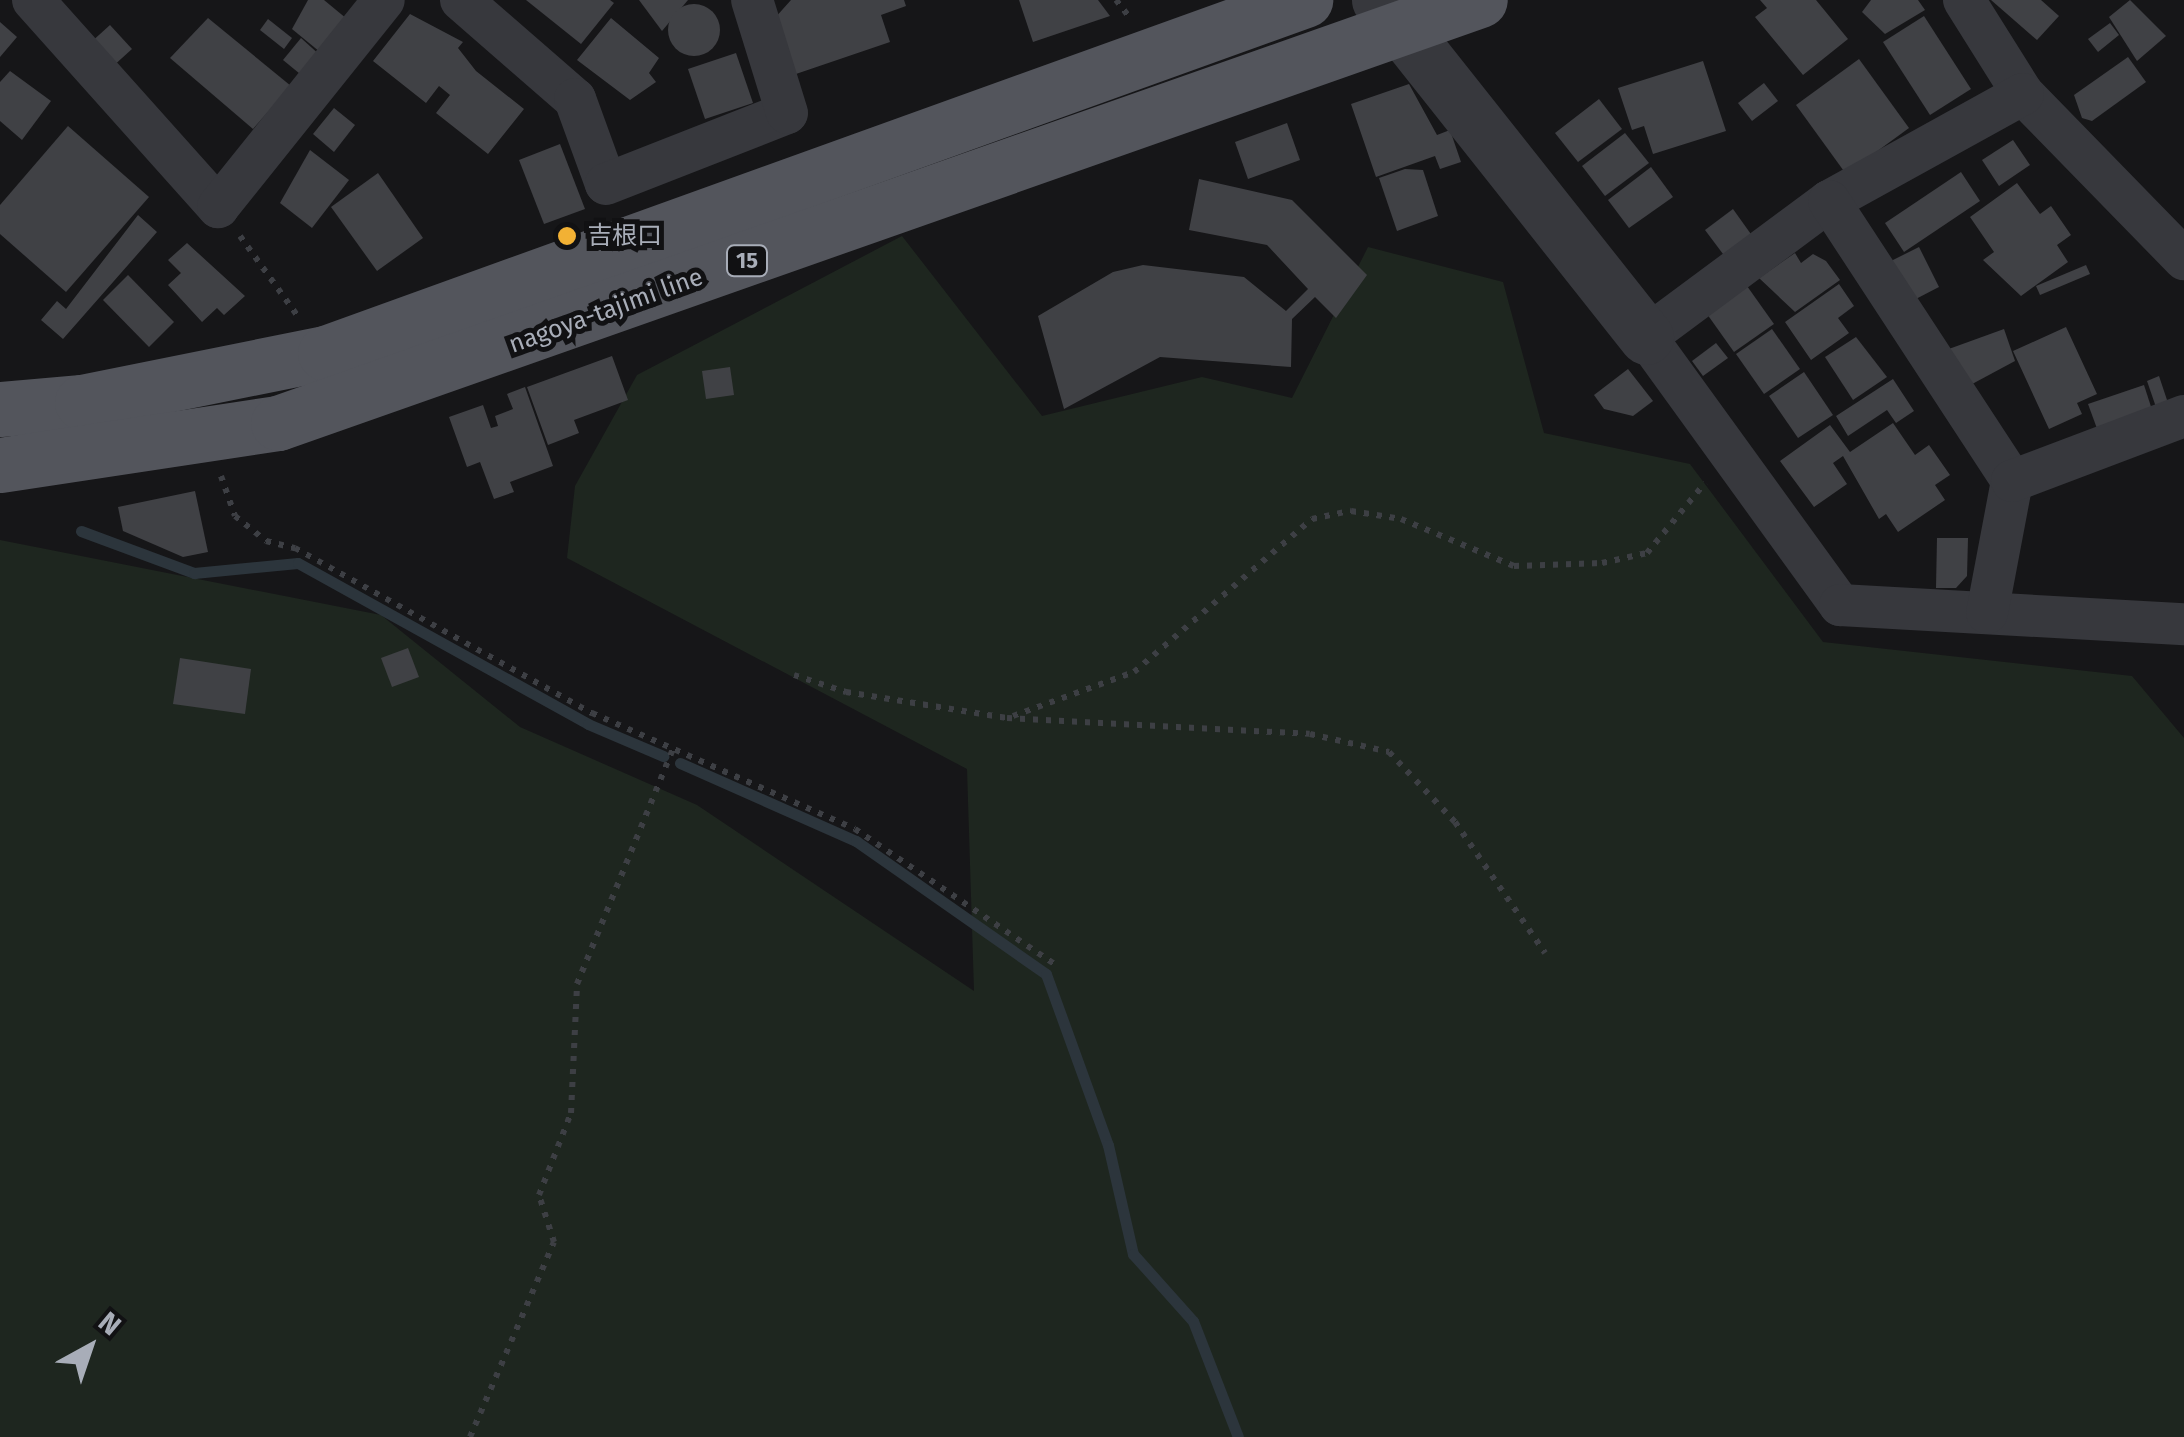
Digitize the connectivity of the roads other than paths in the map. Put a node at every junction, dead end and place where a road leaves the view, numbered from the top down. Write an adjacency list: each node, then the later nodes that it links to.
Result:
1 (33, 0): 2 (street)
2 (384, 0)
3 (461, 0): 4 (street)
4 (752, 0)
5 (1305, 0): 13 (main road, 15)
6 (1480, 0): 8 (main road, nagoya-tajimi line / 15)
7 (1964, 0): 9 (street)
8 (1390, 15): 12 (street); 15 (main road, nagoya-tajimi line / 15)
9 (2023, 94): 10 (street); 11 (street)
10 (1829, 201): 12 (street); 16 (street)
11 (2184, 259)
12 (1646, 337): 17 (street)
13 (0, 408)
14 (2184, 416): 16 (street)
15 (0, 465)
16 (2012, 481): 17 (street)
17 (1986, 614): 18 (street)
18 (2184, 624)

